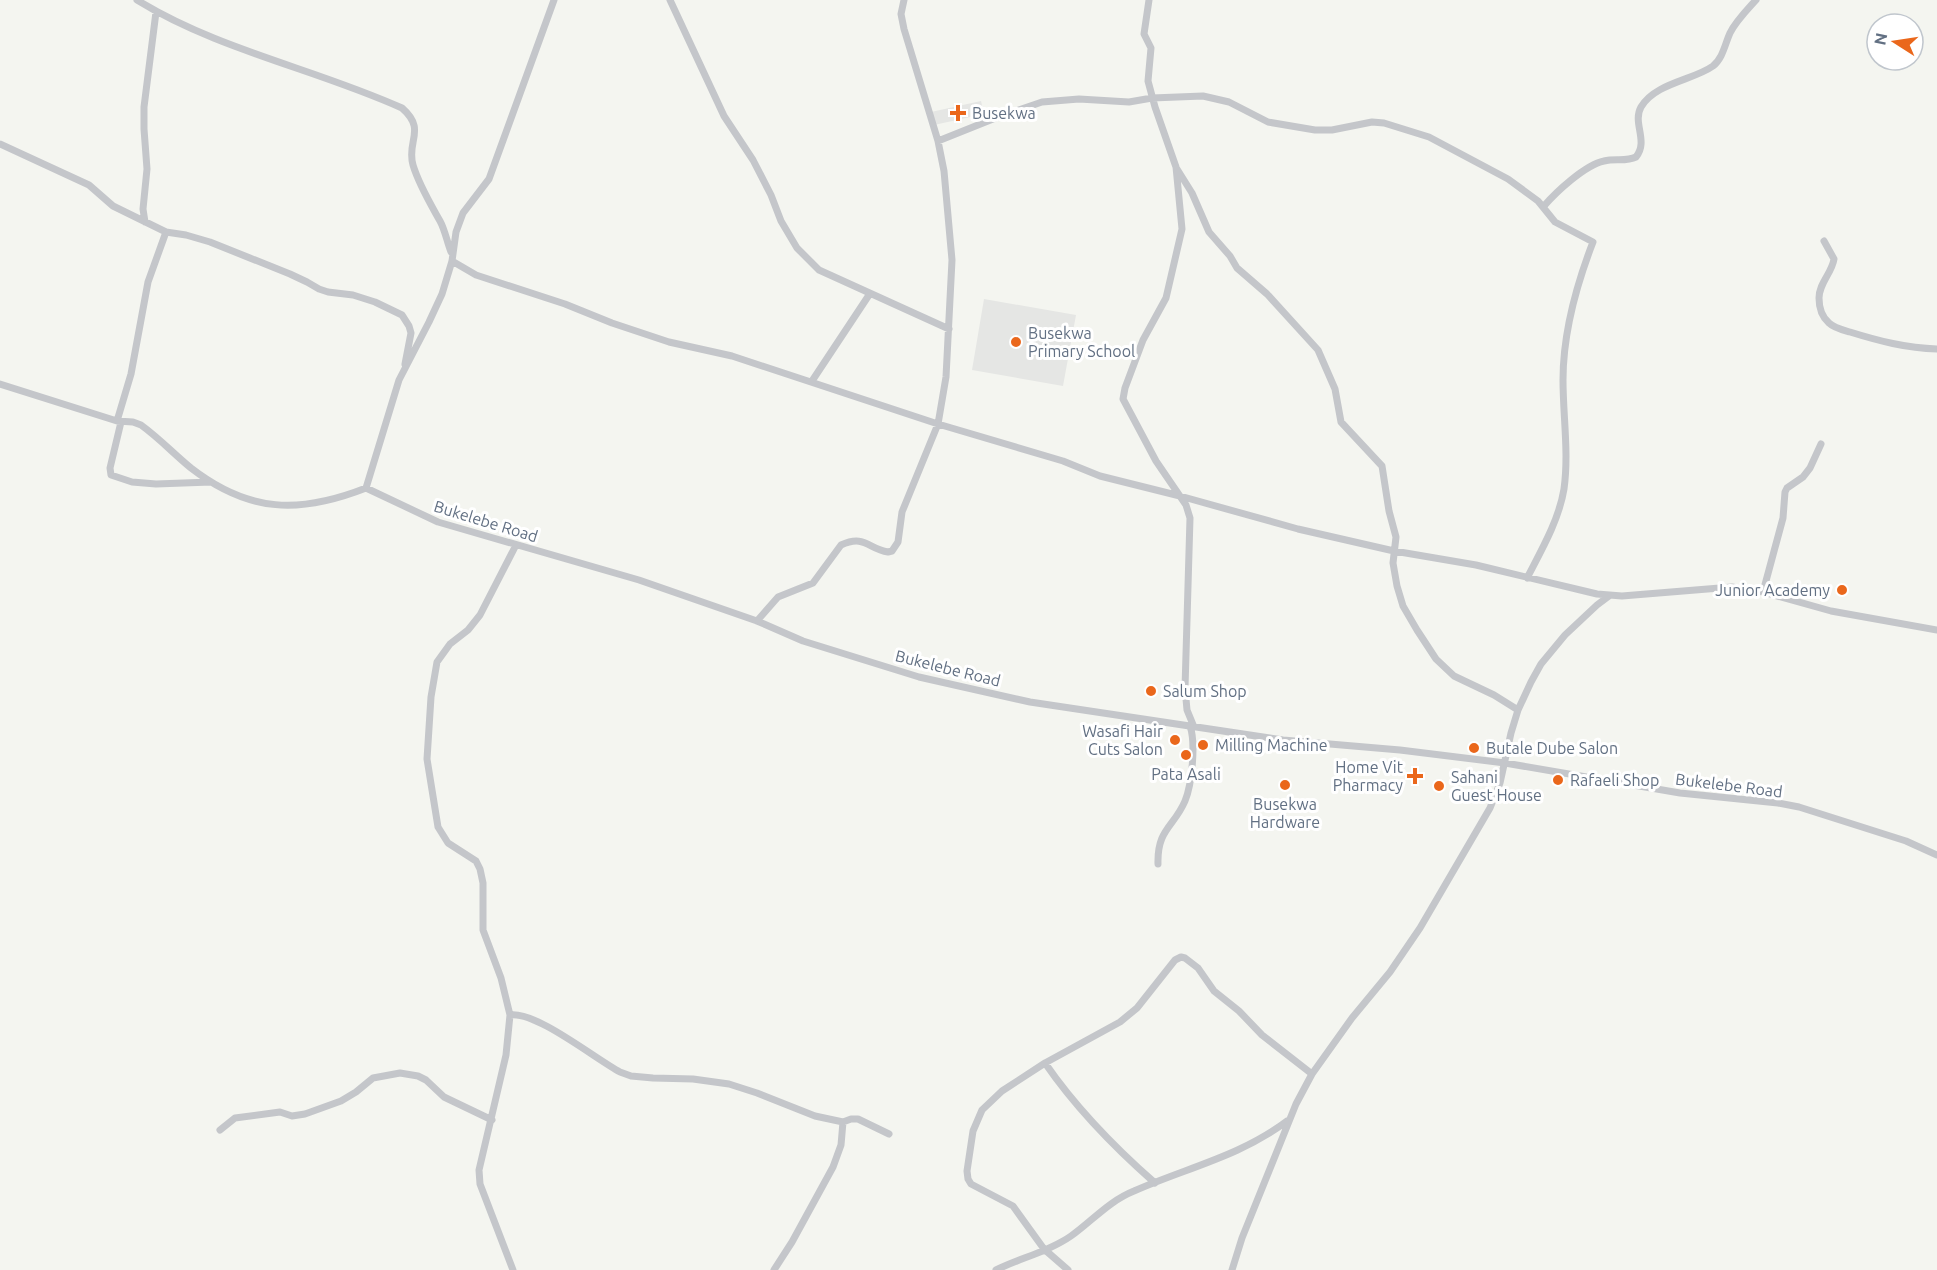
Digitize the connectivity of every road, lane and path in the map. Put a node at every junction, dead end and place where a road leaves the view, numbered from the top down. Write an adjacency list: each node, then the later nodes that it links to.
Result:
1 (137, 0): 7 (street)
2 (554, 0): 16 (street)
3 (670, 0): 17 (street)
4 (904, 0): 9 (street)
5 (1149, 0): 8 (street)
6 (1756, 0): 12 (street)
7 (156, 12): 13 (street); 16 (street)
8 (1152, 98): 9 (street); 11 (street); 12 (street)
9 (938, 141): 18 (street)
10 (0, 144): 13 (street)
11 (1176, 167): 28 (street); 30 (street)
12 (1544, 206): 31 (street)
13 (145, 222): 14 (street)
14 (165, 232): 20 (street); 23 (street)
15 (1824, 242): 19 (street)
16 (452, 258): 20 (street); 21 (street)
17 (869, 294): 18 (street); 21 (street)
18 (949, 329): 24 (street)
19 (1937, 349)
20 (406, 366): 27 (street)
21 (812, 381): 24 (street)
22 (0, 384): 23 (street)
23 (119, 421): 26 (street); 26 (street)
24 (938, 423): 28 (street); 34 (street)
25 (1821, 444): 32 (street)
26 (211, 482): 27 (street)
27 (366, 488): 29 (street, Bukelebe Road)
28 (1180, 496): 30 (street); 37 (street)
29 (516, 545): 34 (street, Bukelebe Road); 41 (street)
30 (1394, 551): 31 (street); 36 (street)
31 (1527, 578): 33 (street)
32 (1763, 592): 33 (street); 35 (street)
33 (1609, 596): 36 (street)
34 (757, 621): 37 (street, Bukelebe Road)
35 (1937, 630)
36 (1518, 710): 38 (street)
37 (1192, 727): 38 (street, Bukelebe Road); 40 (street)
38 (1505, 762): 39 (street, Bukelebe Road); 43 (street)
39 (1937, 855)
40 (1158, 864)
41 (510, 1015): 44 (street); 46 (street)
42 (1045, 1063): 43 (street); 49 (street); 50 (street)
43 (1312, 1074): 45 (street)
44 (492, 1120): 47 (street); 51 (street)
45 (1287, 1121): 49 (street); 55 (street)
46 (843, 1122): 48 (street); 52 (street)
47 (220, 1130)
48 (889, 1134)
49 (1155, 1183): 50 (street)
50 (1044, 1250): 53 (street); 54 (street)
51 (513, 1270)
52 (774, 1270)
53 (996, 1270)
54 (1068, 1270)
55 (1232, 1270)

